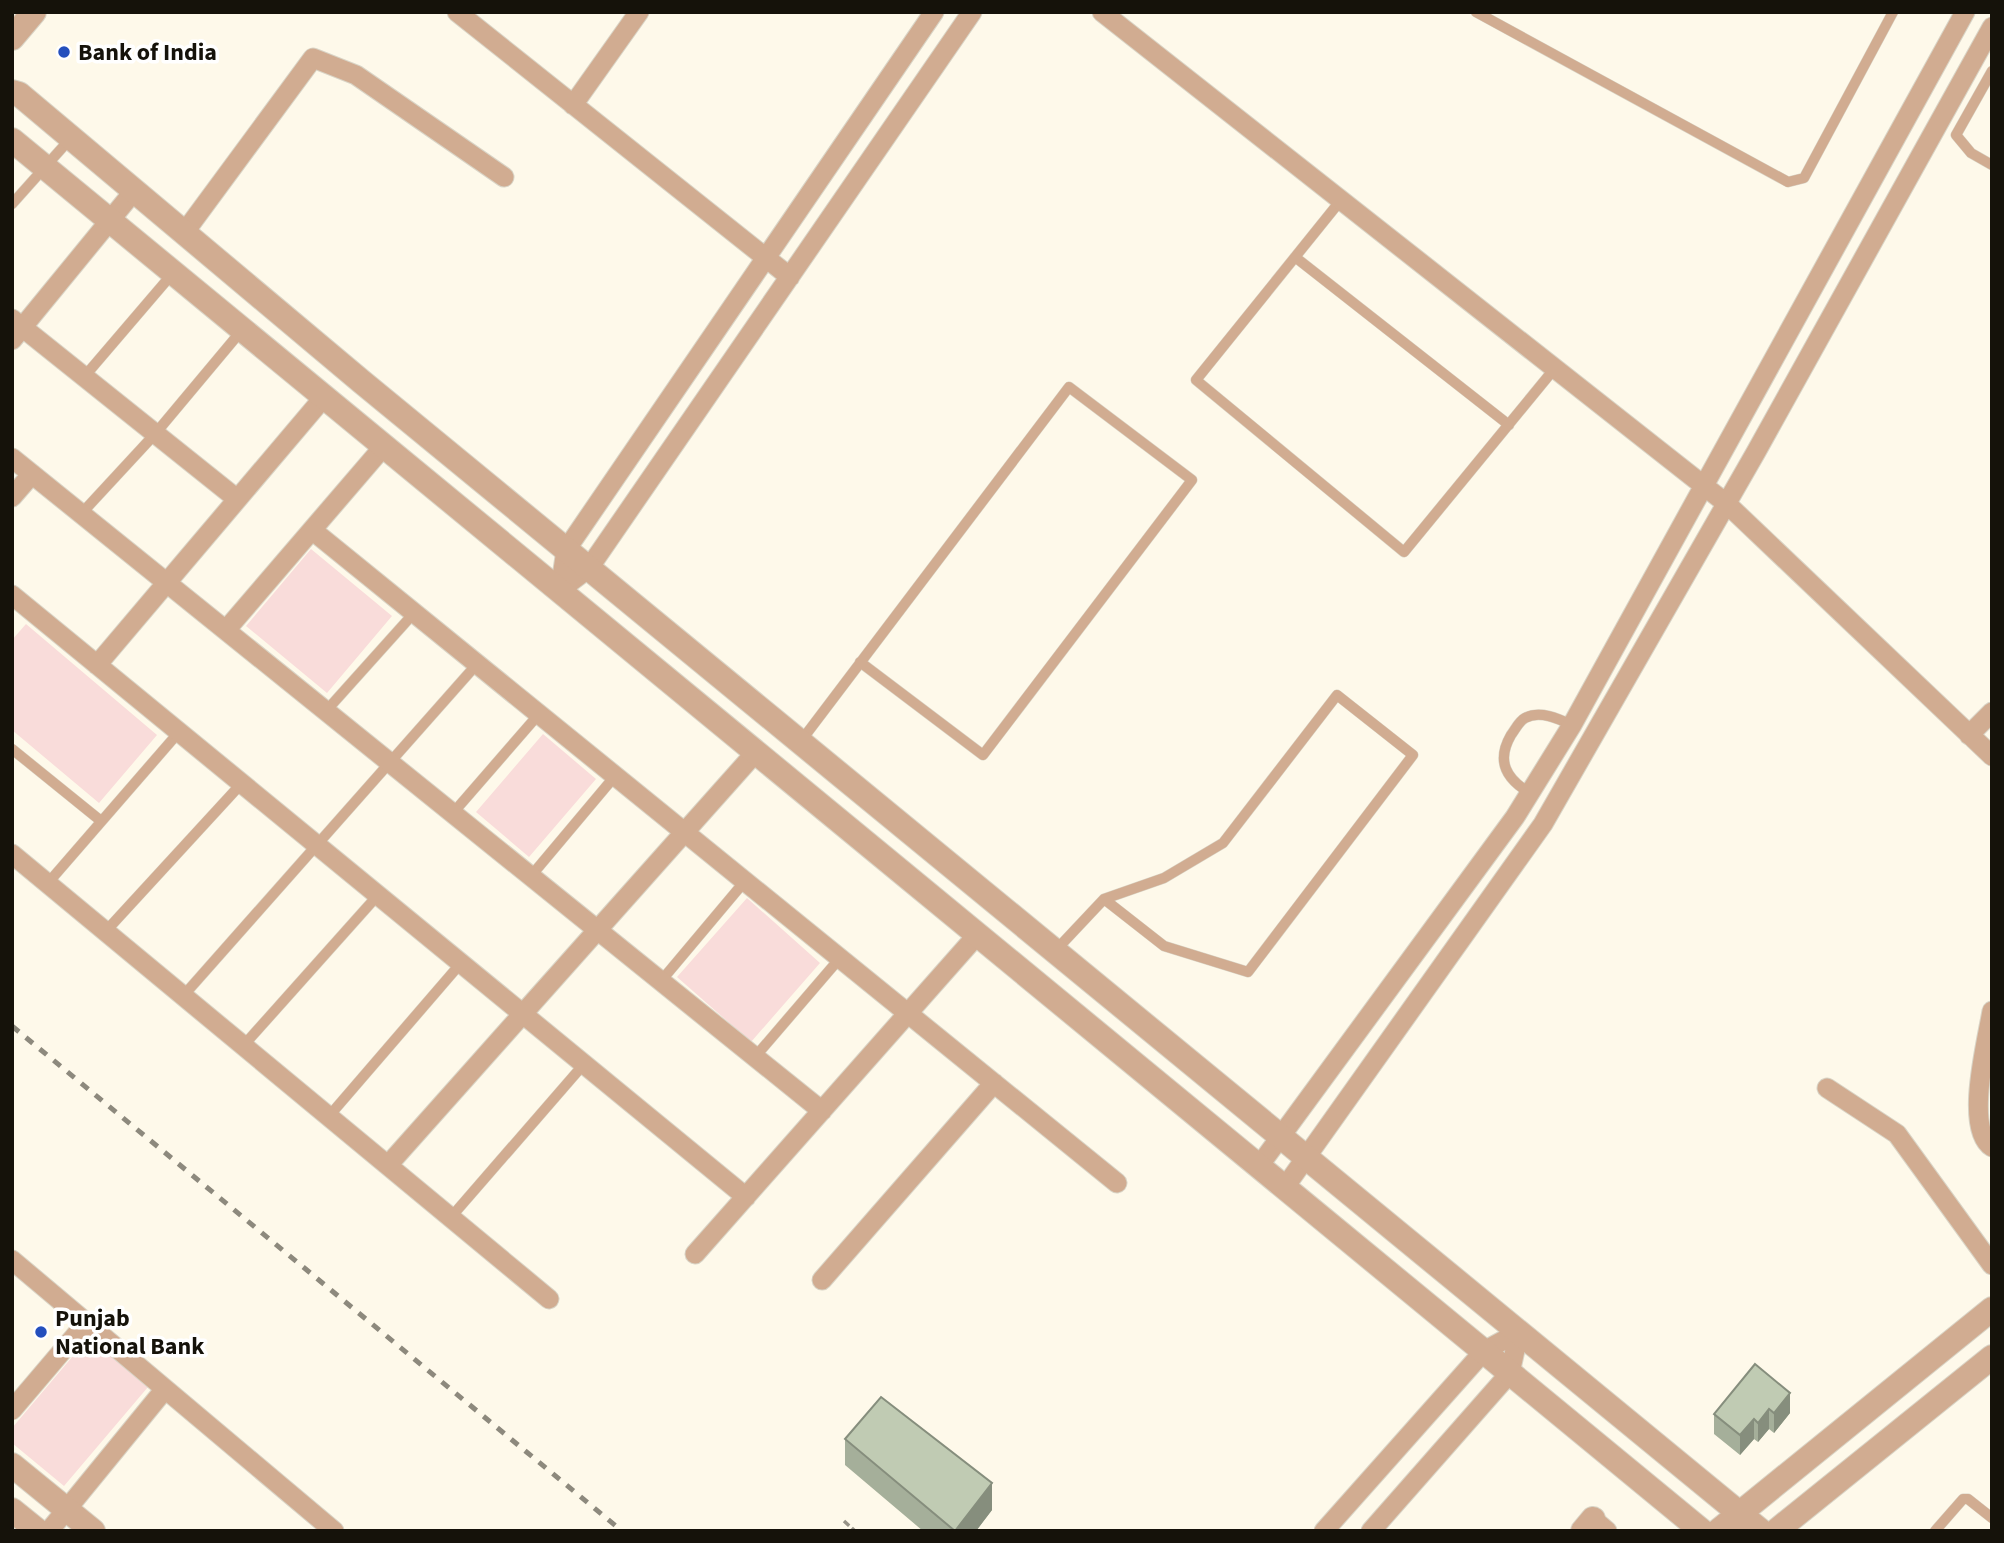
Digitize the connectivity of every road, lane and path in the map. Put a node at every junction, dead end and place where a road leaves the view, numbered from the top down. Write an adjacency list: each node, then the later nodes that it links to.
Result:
1 (34, 12): 11 (street)
2 (457, 12): 14 (street)
3 (639, 12): 14 (street)
4 (934, 12): 15 (street)
5 (972, 12): 21 (street)
6 (1102, 12): 23 (street)
7 (1476, 12): 8 (lane)
8 (1893, 12)
9 (1965, 12): 41 (street)
10 (1992, 27): 44 (street)
11 (12, 38)
12 (1992, 72): 18 (lane)
13 (12, 92): 16 (street)
14 (573, 105): 28 (street)
15 (849, 136): 21 (street); 28 (street)
16 (71, 138): 19 (lane); 22 (street)
17 (12, 140): 19 (street)
18 (1992, 165)
19 (45, 167): 24 (lane); 25 (street)
20 (504, 177): 26 (street)
21 (853, 185): 30 (street)
22 (134, 191): 25 (street); 26 (street)
23 (1341, 200): 27 (lane); 33 (street)
24 (12, 204)
25 (110, 221): 29 (street); 31 (street)
26 (184, 233): 47 (street)
27 (1295, 257): 36 (lane); 36 (lane)
28 (765, 259): 30 (street); 47 (street)
29 (173, 273): 32 (street); 34 (lane)
30 (790, 277): 48 (street)
31 (16, 329): 34 (street)
32 (242, 329): 35 (street); 37 (lane)
33 (1555, 368): 36 (lane); 41 (street)
34 (84, 377): 37 (street)
35 (324, 397): 38 (street); 43 (street)
36 (1508, 425)
37 (155, 434): 43 (street); 45 (lane)
38 (384, 446): 46 (street); 50 (street)
39 (12, 458): 40 (street)
40 (32, 474): 42 (street); 45 (street)
41 (1704, 486): 44 (street); 60 (street)
42 (12, 497)
43 (237, 499): 49 (street)
44 (1727, 504): 62 (street); 101 (street)
45 (81, 514): 49 (street)
46 (312, 530): 52 (street); 53 (street)
47 (566, 550): 48 (street); 50 (street)
48 (589, 568): 50 (street); 63 (street)
49 (166, 582): 53 (street); 56 (street)
50 (559, 590): 65 (street)
51 (15, 603): 56 (street)
52 (414, 613): 55 (street); 57 (lane)
53 (226, 630): 57 (street)
54 (860, 662): 54 (lane); 63 (lane)
55 (477, 664): 59 (street); 67 (lane)
56 (97, 665): 61 (street)
57 (326, 711): 67 (street)
58 (1992, 712): 62 (street)
59 (539, 714): 68 (street); 71 (lane)
60 (1572, 725): 70 (street); 70 (lane)
61 (179, 732): 69 (street); 72 (lane)
62 (1969, 735): 66 (street)
63 (800, 741): 84 (street)
64 (12, 749): 72 (lane)
65 (756, 752): 73 (street); 83 (street)
66 (1992, 756)
67 (391, 763): 71 (street); 74 (lane)
68 (615, 776): 73 (street); 76 (lane)
69 (242, 783): 74 (street); 82 (lane)
70 (1530, 793): 99 (street)
71 (453, 813): 76 (street)
72 (101, 821): 78 (lane)
73 (685, 832): 77 (street); 81 (street)
74 (317, 845): 79 (street); 88 (lane)
75 (12, 854): 78 (street)
76 (531, 876): 81 (street)
77 (745, 881): 85 (street); 87 (lane)
78 (48, 883): 82 (street)
79 (378, 895): 86 (street); 92 (lane)
80 (1104, 899): 80 (lane); 84 (lane)
81 (598, 930): 87 (street); 91 (street)
82 (106, 931): 88 (street)
83 (978, 934): 90 (street); 103 (street)
84 (1055, 951): 99 (street)
85 (840, 958): 90 (street); 93 (lane)
86 (461, 963): 91 (street); 98 (lane)
87 (661, 981): 93 (street)
88 (184, 995): 92 (street)
89 (1992, 1011): 100 (street)
90 (908, 1013): 95 (street); 97 (street)
91 (523, 1014): 94 (street); 102 (street)
92 (244, 1045): 98 (street)
93 (755, 1057): 97 (street)
94 (584, 1064): 106 (street); 107 (lane)
95 (994, 1083): 104 (street); 111 (street)
96 (1827, 1088): 110 (street)
97 (822, 1111): 106 (street)
98 (330, 1115): 102 (street)
99 (1282, 1137): 101 (street); 103 (street)
100 (1992, 1147)
101 (1307, 1158): 105 (street); 115 (street)
102 (389, 1164): 107 (street)
103 (1259, 1166): 105 (street)
104 (1117, 1183)
105 (1285, 1187): 116 (street)
106 (746, 1197): 108 (street)
107 (452, 1216): 112 (street)
108 (695, 1254)
109 (12, 1260): 114 (street)
110 (1992, 1265)
111 (822, 1280)
112 (550, 1299)
113 (1992, 1310): 124 (street)
114 (86, 1322): 119 (street); 120 (street)
115 (1519, 1332): 116 (street); 118 (street); 124 (street)
116 (1484, 1351): 118 (street); 132 (street)
117 (1992, 1357): 137 (street)
118 (1510, 1373): 133 (street); 134 (street)
119 (165, 1389): 122 (street); 130 (street)
120 (12, 1410)
121 (12, 1465): 122 (street)
122 (66, 1509): 128 (street); 129 (street)
123 (12, 1510): 127 (street)
124 (1740, 1514): 135 (street); 136 (street)
125 (1992, 1518): 138 (lane)
126 (844, 1521): 131 (path)
127 (38, 1531)
128 (49, 1531)
129 (93, 1531)
130 (334, 1531)
131 (855, 1531)
132 (1324, 1531)
133 (1371, 1531)
134 (1702, 1531)
135 (1718, 1531)
136 (1761, 1531)
137 (1776, 1531)
138 (1935, 1531)

